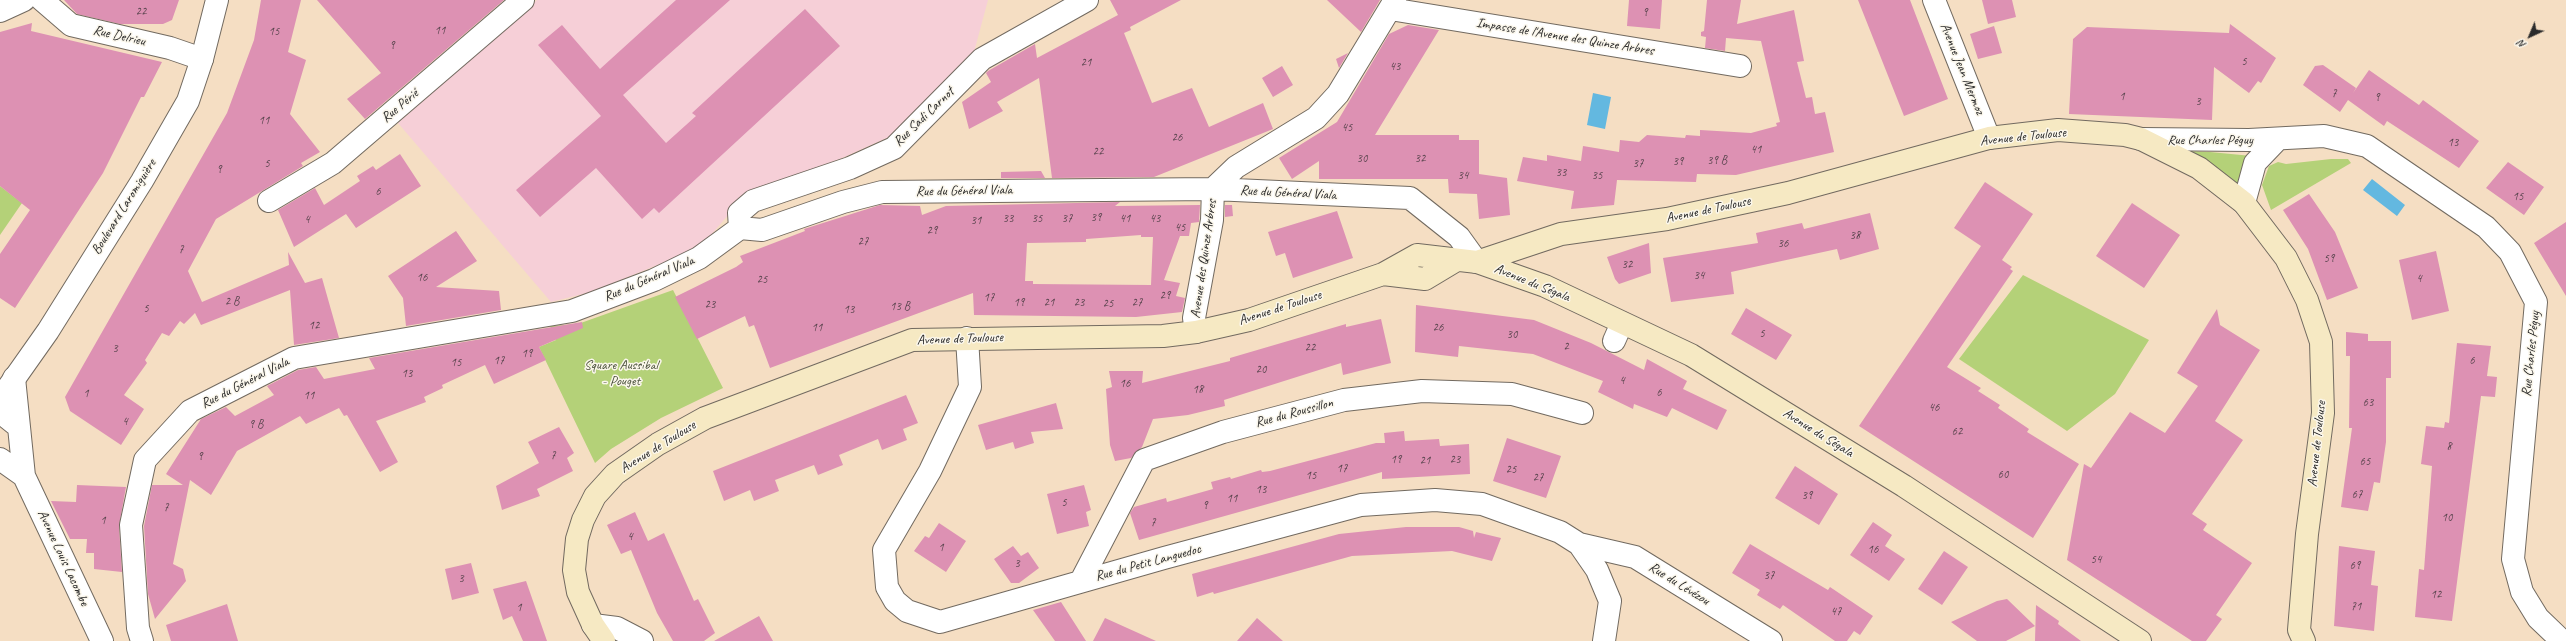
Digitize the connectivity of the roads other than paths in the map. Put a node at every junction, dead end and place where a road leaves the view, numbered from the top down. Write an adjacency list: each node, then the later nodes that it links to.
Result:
1 (24, 0): 8 (street)
2 (42, 0): 9 (street, Rue Delrieu)
3 (217, 0): 9 (street, Boulevard Laromiguière)
4 (523, 0): 15 (street, Rue Périé)
5 (1087, 0): 17 (street, Rue Sadi Carnot)
6 (1934, 0): 11 (street, Avenue Jean Mermoz)
7 (1392, 4): 10 (street, Impasse de l'Avenue des Quinze Arbres); 14 (street, Avenue des Quinze Arbres)
8 (0, 11)
9 (202, 59): 21 (street, Boulevard Laromiguière)
10 (1740, 66)
11 (1989, 138): 12 (main road, Avenue de Toulouse); 18 (main road, Avenue de Toulouse)
12 (2141, 139): 13 (street, Rue Charles Péguy); 16 (main road, Avenue de Toulouse)
13 (2278, 139): 16 (street, Rue Charles Péguy); 38 (street, Rue Charles Péguy)
14 (1213, 189): 17 (street, Rue du Général Viala); 18 (street, Rue du Général Viala); 19 (street, Avenue des Quinze Arbres)
15 (269, 201)
16 (2244, 203): 31 (main road, Avenue de Toulouse)
17 (740, 228): 33 (street, Rue du Général Viala)
18 (1477, 262): 19 (main road, Avenue de Toulouse); 37 (main road, Avenue du Ségala)
19 (1196, 332): 20 (main road, Avenue de Toulouse)
20 (967, 338): 29 (street, Rue du Petit Languedoc); 30 (main road, Avenue de Toulouse)
21 (14, 378): 22 (street, Boulevard Laromiguière); 25 (street, Avenue Louis Lacombe)
22 (0, 399)
23 (0, 412): 25 (street)
24 (1582, 413): 29 (street, Rue du Roussillon)
25 (19, 427): 27 (street, Avenue Louis Lacombe)
26 (0, 459): 27 (street, Avenue Louis Lacombe)
27 (24, 476): 32 (street, Avenue Louis Lacombe)
28 (1580, 544): 29 (street, Rue du Petit Languedoc); 35 (street, Rue du Petit Languedoc); 36 (street, Rue du Lévézou)
29 (1082, 581)
30 (599, 633): 34 (street)
31 (2299, 637)
32 (102, 641)
33 (142, 641)
34 (642, 641)
35 (1604, 641)
36 (1772, 641)
37 (2140, 641)
38 (2562, 641)

